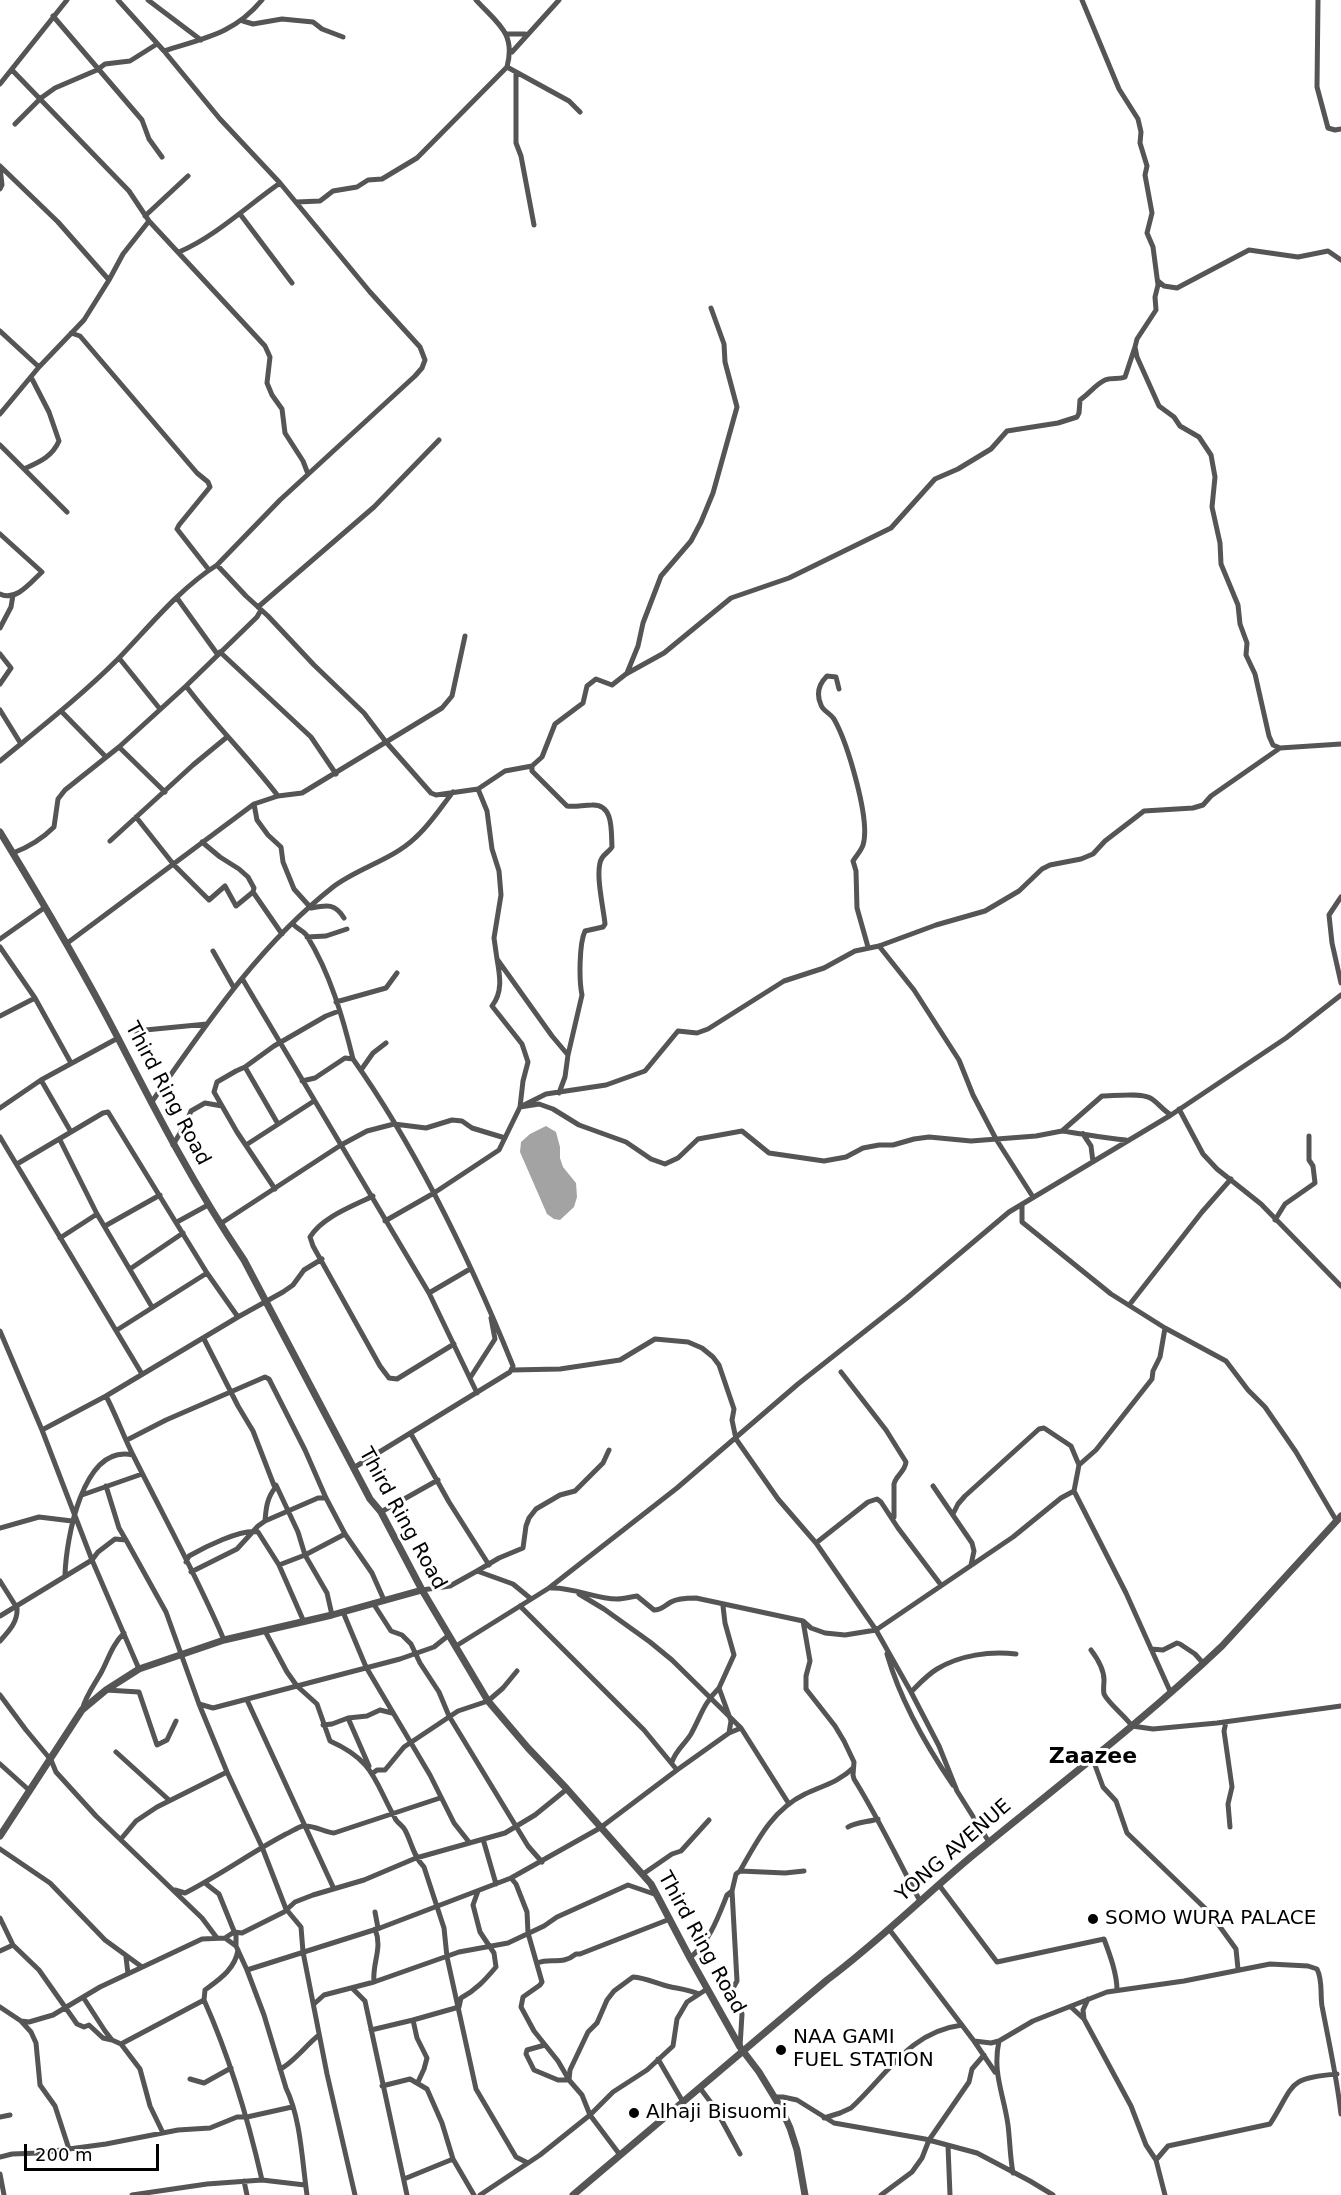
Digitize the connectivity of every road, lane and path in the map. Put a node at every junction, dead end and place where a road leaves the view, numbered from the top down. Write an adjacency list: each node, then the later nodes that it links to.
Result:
1 (67, 0): 9 (street)
2 (118, 0): 15 (street)
3 (148, 0): 14 (street)
4 (262, 0): 10 (street)
5 (476, 0): 11 (street)
6 (559, 0): 12 (street)
7 (1082, 0): 39 (street)
8 (1318, 0): 26 (street)
9 (53, 16): 19 (street); 20 (street)
10 (243, 21): 13 (street); 14 (street)
11 (507, 34): 12 (street); 17 (street)
12 (527, 34): 17 (street)
13 (343, 37)
14 (201, 40): 16 (street)
15 (157, 44): 16 (street); 20 (street)
16 (164, 51): 30 (street)
17 (511, 53): 18 (street)
18 (507, 67): 21 (street); 32 (street)
19 (12, 70): 22 (street); 23 (street)
20 (98, 70): 23 (street); 27 (street)
21 (516, 72): 24 (street); 35 (street)
22 (0, 84)
23 (41, 98): 25 (street); 34 (street)
24 (580, 112)
25 (15, 124)
26 (1341, 129)
27 (162, 157)
28 (0, 166): 31 (street); 38 (street)
29 (188, 176): 34 (street)
30 (280, 183): 32 (street); 33 (street)
31 (0, 189)
32 (297, 202): 51 (street)
33 (240, 214): 36 (street); 40 (street)
34 (147, 218): 36 (street); 38 (street)
35 (534, 225)
36 (179, 252): 51 (street)
37 (1341, 260): 39 (street)
38 (109, 280): 43 (street)
39 (1158, 281): 44 (street)
40 (292, 283)
41 (711, 308): 65 (street)
42 (0, 332): 45 (street)
43 (71, 333): 45 (street); 55 (street)
44 (1135, 347): 65 (street); 77 (street)
45 (39, 367): 46 (street)
46 (31, 377): 47 (street); 50 (street)
47 (0, 414)
48 (439, 440): 59 (street)
49 (0, 445): 50 (street)
50 (24, 469): 52 (street)
51 (308, 474): 54 (street)
52 (67, 512)
53 (0, 534): 57 (street)
54 (217, 565): 55 (street); 59 (street)
55 (209, 570): 58 (street)
56 (0, 594): 57 (street)
57 (14, 595): 60 (street)
58 (177, 598): 63 (street); 64 (street)
59 (259, 608): 63 (street); 73 (street)
60 (0, 627)
61 (465, 636): 73 (street)
62 (0, 654): 66 (street)
63 (219, 654): 67 (street); 81 (street)
64 (119, 658): 69 (street); 71 (street)
65 (626, 674): 80 (street)
66 (0, 684)
67 (186, 686): 69 (street); 72 (street)
68 (839, 689): 106 (street)
69 (160, 709): 76 (street)
70 (0, 710): 74 (street)
71 (61, 711): 74 (street); 78 (street)
72 (227, 737): 84 (street); 85 (street)
73 (386, 742): 81 (street); 83 (street)
74 (21, 744): 79 (street)
75 (1341, 744): 77 (street)
76 (119, 747): 78 (street); 84 (street)
77 (1280, 748): 105 (street)
78 (106, 758): 91 (street)
79 (0, 761)
80 (532, 766): 82 (street); 123 (street)
81 (336, 774): 85 (street)
82 (478, 789): 83 (street); 108 (street)
83 (454, 791): 96 (street)
84 (165, 792): 87 (street)
85 (278, 796): 86 (street)
86 (254, 804): 90 (street); 96 (street)
87 (136, 817): 89 (street); 92 (street)
88 (0, 832): 91 (street, Third Ring Road)
89 (110, 841)
90 (202, 842): 92 (street); 93 (street)
91 (13, 853): 95 (street, Third Ring Road)
92 (174, 865): 93 (street); 103 (street)
93 (253, 892): 100 (street)
94 (1341, 897): 111 (street)
95 (44, 908): 102 (street); 103 (street, Third Ring Road)
96 (311, 908): 97 (street); 98 (street)
97 (344, 918)
98 (293, 924): 100 (street); 101 (street)
99 (347, 929): 101 (street)
100 (282, 934): 110 (street)
101 (307, 937): 115 (street)
102 (0, 939)
103 (66, 944): 120 (street, Third Ring Road)
104 (0, 946): 114 (street)
105 (879, 946): 106 (street); 146 (street)
106 (868, 947): 130 (street)
107 (213, 951): 112 (street)
108 (497, 959): 123 (street); 134 (street)
109 (397, 973): 115 (street)
110 (243, 980): 112 (street); 121 (street)
111 (1341, 983)
112 (234, 988): 118 (street)
113 (1341, 995): 136 (street)
114 (35, 998): 117 (street); 125 (street)
115 (336, 1002): 116 (street)
116 (339, 1011): 121 (street); 124 (street)
117 (0, 1016)
118 (207, 1024): 119 (street); 132 (street)
119 (135, 1031)
120 (118, 1038): 125 (street); 132 (street, Third Ring Road)
121 (280, 1043): 126 (street); 129 (street)
122 (386, 1043): 127 (street)
123 (568, 1055): 130 (street)
124 (353, 1059): 127 (street); 129 (street)
125 (71, 1063): 128 (street)
126 (245, 1067): 133 (street); 138 (street)
127 (360, 1070): 139 (street)
128 (41, 1080): 135 (street); 141 (street)
129 (302, 1081): 131 (street)
130 (559, 1093): 134 (street)
131 (314, 1101): 138 (street); 151 (street)
132 (151, 1103): 149 (street, Third Ring Road)
133 (222, 1106): 149 (street); 150 (street)
134 (520, 1107): 145 (street); 146 (street)
135 (0, 1108)
136 (1179, 1109): 137 (street); 154 (street)
137 (1171, 1115): 140 (street); 148 (street)
138 (278, 1124): 150 (street)
139 (394, 1124): 145 (street); 151 (street); 156 (street)
140 (1062, 1131): 142 (street); 146 (street)
141 (71, 1132): 147 (street); 157 (street)
142 (1083, 1134): 148 (street); 152 (street)
143 (1309, 1136): 163 (street)
144 (0, 1137): 153 (street)
145 (505, 1138): 156 (street)
146 (996, 1139): 159 (street)
147 (60, 1140): 153 (street); 162 (street)
148 (1128, 1140): 152 (street)
149 (173, 1145): 161 (street, Third Ring Road)
150 (246, 1145): 155 (street)
151 (341, 1145): 155 (street); 158 (street)
152 (1093, 1162): 159 (street)
153 (17, 1164): 169 (street)
154 (1231, 1179): 163 (street); 177 (street)
155 (275, 1189): 166 (street)
156 (434, 1193): 164 (street); 172 (street)
157 (160, 1195): 165 (street); 167 (street)
158 (373, 1196): 164 (street); 170 (street)
159 (1033, 1197): 160 (street)
160 (1022, 1204): 177 (street); 196 (street)
161 (208, 1205): 165 (street); 166 (street, Third Ring Road)
162 (97, 1214): 167 (street); 169 (street)
163 (1275, 1220): 174 (street)
164 (385, 1221): 175 (street)
165 (177, 1222): 168 (street)
166 (220, 1224): 176 (street, Third Ring Road)
167 (105, 1226): 171 (street)
168 (183, 1233): 171 (street); 173 (street)
169 (60, 1238): 182 (street)
170 (322, 1259): 176 (street); 186 (street)
171 (130, 1269): 178 (street)
172 (470, 1269): 175 (street); 179 (street)
173 (207, 1273): 178 (street); 180 (street)
174 (1341, 1286)
175 (429, 1293): 186 (street)
176 (267, 1301): 180 (street); 201 (street, Third Ring Road)
177 (1130, 1304): 181 (street)
178 (152, 1307): 182 (street)
179 (489, 1307): 187 (street); 190 (street)
180 (238, 1317): 184 (street)
181 (1165, 1328): 200 (street); 216 (street)
182 (117, 1330): 189 (street)
183 (0, 1331): 185 (street)
184 (204, 1339): 189 (street); 191 (street)
185 (2, 1343): 194 (street)
186 (454, 1344): 190 (street)
187 (512, 1370): 192 (street); 196 (street)
188 (841, 1372): 217 (street)
189 (142, 1374): 193 (street)
190 (470, 1378): 192 (street)
191 (230, 1391): 197 (street); 204 (street); 207 (street)
192 (477, 1393): 195 (street)
193 (106, 1396): 194 (street); 197 (street)
194 (42, 1430): 215 (street)
195 (411, 1434): 201 (street); 203 (street)
196 (736, 1439): 223 (street); 235 (street)
197 (127, 1440): 199 (street)
198 (609, 1450): 228 (street)
199 (133, 1455): 202 (street); 209 (street)
200 (1078, 1466): 208 (street); 214 (street)
201 (355, 1467): 213 (street, Third Ring Road)
202 (142, 1474): 205 (street); 226 (street)
203 (438, 1480): 213 (street); 228 (street)
204 (275, 1483): 212 (street); 218 (street)
205 (106, 1486): 209 (street); 222 (street)
206 (933, 1486): 214 (street)
207 (323, 1489): 210 (street); 211 (street)
208 (1074, 1491): 229 (street); 257 (street)
209 (82, 1495): 215 (street)
210 (318, 1498): 211 (street); 212 (street)
211 (326, 1498): 221 (street)
212 (287, 1511): 218 (street); 224 (street)
213 (381, 1512): 236 (street, Third Ring Road)
214 (953, 1514): 229 (street)
215 (73, 1518): 219 (street); 225 (street); 232 (street)
216 (1338, 1518): 262 (street, YONG AVENUE)
217 (894, 1519): 223 (street); 234 (street)
218 (265, 1521): 220 (street)
219 (0, 1528)
220 (254, 1531): 226 (street); 227 (street); 231 (street)
221 (345, 1534): 224 (street); 239 (street)
222 (126, 1540): 225 (street); 260 (street)
223 (816, 1544): 249 (street)
224 (305, 1555): 227 (street); 245 (street)
225 (92, 1560): 232 (street); 251 (street)
226 (186, 1562): 231 (street)
227 (279, 1565): 248 (street)
228 (489, 1565): 230 (street)
229 (970, 1566): 234 (street)
230 (477, 1571): 236 (street); 238 (street)
231 (191, 1572): 253 (street)
232 (65, 1575): 243 (street)
233 (0, 1581): 243 (street)
234 (941, 1585): 249 (street)
235 (549, 1588): 237 (street); 238 (street)
236 (422, 1590): 239 (street); 252 (street, Third Ring Road)
237 (576, 1592): 242 (street); 272 (street)
238 (530, 1598): 241 (street)
239 (384, 1600): 240 (street)
240 (374, 1603): 244 (street); 259 (street)
241 (520, 1606): 256 (street); 294 (street)
242 (723, 1606): 247 (street); 267 (street)
243 (16, 1607): 246 (street); 254 (street)
244 (343, 1612): 245 (street); 263 (street)
245 (332, 1615): 248 (street)
246 (0, 1616)
247 (803, 1621): 249 (street); 296 (street)
248 (304, 1622): 250 (street)
249 (876, 1630): 255 (street)
250 (265, 1631): 253 (street); 266 (street)
251 (124, 1633): 264 (street); 277 (street)
252 (449, 1635): 256 (street, Third Ring Road); 259 (street)
253 (224, 1640): 260 (street)
254 (0, 1641)
255 (885, 1645): 270 (street); 302 (street)
256 (456, 1646): 274 (street, Third Ring Road)
257 (1151, 1649): 262 (street); 269 (street)
258 (1091, 1650): 286 (street)
259 (416, 1653): 263 (street); 279 (street)
260 (182, 1654): 264 (street); 275 (street)
261 (1016, 1654): 270 (street)
262 (1203, 1663): 269 (street, YONG AVENUE)
263 (366, 1667): 266 (street); 278 (street)
264 (139, 1669): 268 (street)
265 (517, 1671): 274 (street)
266 (297, 1686): 273 (street); 285 (street)
267 (719, 1688): 272 (street); 281 (street)
268 (106, 1690): 277 (street); 282 (street)
269 (1170, 1691): 286 (street, YONG AVENUE)
270 (911, 1692): 302 (street)
271 (0, 1695): 293 (street)
272 (710, 1697): 281 (street); 294 (street)
273 (247, 1700): 275 (street); 310 (street)
274 (488, 1701): 279 (street); 300 (street, Third Ring Road)
275 (199, 1704): 299 (street)
276 (1341, 1706): 283 (street)
277 (82, 1710): 293 (street)
278 (392, 1713): 280 (street); 290 (street)
279 (449, 1716): 290 (street); 309 (street)
280 (348, 1718): 285 (street); 298 (street)
281 (730, 1718): 287 (street); 289 (street)
282 (176, 1721)
283 (1226, 1722): 284 (street); 288 (street)
284 (1213, 1724): 286 (street); 288 (street)
285 (323, 1725): 298 (street)
286 (1132, 1726): 292 (street, YONG AVENUE)
287 (741, 1728): 289 (street); 305 (street)
288 (1224, 1731): 312 (street)
289 (729, 1734): 297 (street)
290 (411, 1743): 298 (street); 303 (street)
291 (116, 1752): 304 (street)
292 (1092, 1756): 318 (street, YONG AVENUE); 359 (street)
293 (51, 1760): 301 (street); 315 (street)
294 (672, 1762): 297 (street)
295 (0, 1764): 301 (street)
296 (853, 1768): 305 (street); 307 (street)
297 (677, 1770): 313 (street)
298 (371, 1771): 306 (street)
299 (227, 1772): 304 (street); 319 (street)
300 (567, 1789): 309 (street); 313 (street, Third Ring Road)
301 (30, 1791): 314 (street)
302 (957, 1791): 318 (street)
303 (440, 1798): 306 (street); 317 (street)
304 (169, 1800): 315 (street)
305 (789, 1804): 323 (street)
306 (394, 1813): 310 (street); 321 (street)
307 (878, 1819): 311 (street); 337 (street)
308 (709, 1820): 325 (street)
309 (516, 1826): 316 (street); 322 (street)
310 (307, 1827): 319 (street); 330 (street)
311 (848, 1827)
312 (1230, 1827)
313 (600, 1828): 322 (street); 325 (street, Third Ring Road)
314 (1, 1833)
315 (122, 1839): 331 (street)
316 (483, 1839): 317 (street); 328 (street)
317 (469, 1842): 321 (street)
318 (989, 1842): 329 (street, YONG AVENUE)
319 (262, 1847): 327 (street); 339 (street)
320 (0, 1849): 354 (street)
321 (416, 1858): 330 (street); 338 (street)
322 (542, 1862): 326 (street)
323 (740, 1871): 324 (street); 332 (street)
324 (804, 1871)
325 (644, 1874): 335 (street, Third Ring Road)
326 (511, 1878): 328 (street); 346 (street)
327 (205, 1883): 334 (street); 345 (street)
328 (496, 1884): 333 (street)
329 (939, 1886): 337 (street, YONG AVENUE); 366 (street)
330 (334, 1888): 339 (street)
331 (173, 1890): 334 (street); 336 (street)
332 (732, 1890): 356 (street); 388 (street)
333 (478, 1892): 338 (street); 350 (street)
334 (185, 1893): 336 (street)
335 (657, 1895): 342 (street, Third Ring Road); 346 (street)
336 (185, 1901): 347 (street)
337 (920, 1901): 344 (street, YONG AVENUE)
338 (437, 1906): 343 (street); 355 (street)
339 (286, 1909): 345 (street); 353 (street)
340 (375, 1912): 343 (street)
341 (0, 1918): 349 (street)
342 (670, 1919): 356 (street, Third Ring Road); 357 (street)
343 (376, 1929): 353 (street); 362 (street)
344 (890, 1929): 380 (street); 388 (street, YONG AVENUE)
345 (234, 1932): 348 (street); 351 (street)
346 (528, 1933): 350 (street); 357 (street)
347 (218, 1938): 348 (street); 358 (street)
348 (225, 1938): 351 (street)
349 (13, 1945): 352 (street); 376 (street)
350 (489, 1946): 355 (street); 374 (street)
351 (237, 1948): 360 (street); 371 (street)
352 (0, 1951)
353 (303, 1952): 360 (street); 363 (street)
354 (126, 1957): 358 (street); 361 (street)
355 (447, 1957): 362 (street); 374 (street)
356 (690, 1958): 365 (street, Third Ring Road)
357 (537, 1963): 387 (street)
358 (142, 1967): 361 (street)
359 (1238, 1969): 366 (street); 394 (street)
360 (247, 1970): 392 (street)
361 (128, 1974): 369 (street)
362 (374, 1982): 364 (street)
363 (311, 1988): 368 (street); 372 (street)
364 (353, 1989): 368 (street); 381 (street)
365 (707, 1989): 367 (street); 388 (street, Third Ring Road)
366 (1117, 1990): 370 (street)
367 (699, 1994): 390 (street); 396 (street)
368 (324, 1995): 372 (street)
369 (83, 1997): 376 (street); 383 (street)
370 (1088, 1999): 375 (street); 377 (street)
371 (204, 2000): 386 (street); 391 (street)
372 (314, 2004): 382 (street)
373 (0, 2007): 379 (street)
374 (459, 2007): 378 (street); 416 (street)
375 (1071, 2007): 377 (street); 385 (street)
376 (66, 2008): 379 (street); 383 (street)
377 (1084, 2019): 418 (street)
378 (413, 2020): 381 (street); 397 (street)
379 (21, 2021): 412 (street)
380 (962, 2025): 384 (street); 408 (street)
381 (372, 2030): 398 (street)
382 (319, 2035): 392 (street); 432 (street)
383 (112, 2040): 386 (street)
384 (974, 2041): 385 (street); 389 (street)
385 (999, 2041): 393 (street)
386 (121, 2044): 409 (street)
387 (544, 2045): 396 (street); 396 (street)
388 (741, 2049): 399 (street, YONG AVENUE); 400 (street, Third Ring Road)
389 (984, 2055): 393 (street); 410 (street)
390 (658, 2059): 401 (street); 405 (street)
391 (231, 2068): 395 (street); 407 (street)
392 (280, 2069): 402 (street)
393 (996, 2073): 421 (street)
394 (1337, 2074): 403 (street); 418 (street)
395 (190, 2079)
396 (569, 2080): 405 (street)
397 (418, 2082): 398 (street); 417 (street)
398 (382, 2086): 423 (street)
399 (700, 2088): 401 (street, YONG AVENUE); 413 (street)
400 (775, 2097): 408 (street); 437 (street, Third Ring Road)
401 (683, 2102): 414 (street, YONG AVENUE)
402 (292, 2107): 407 (street); 426 (street)
403 (1341, 2114)
404 (10, 2115): 406 (street)
405 (590, 2115): 414 (street); 419 (street)
406 (0, 2116)
407 (246, 2117): 409 (street); 424 (street)
408 (824, 2118): 410 (street)
409 (163, 2133): 412 (street)
410 (929, 2140): 411 (street); 438 (street)
411 (948, 2146): 421 (street); 439 (street)
412 (69, 2149): 415 (street)
413 (740, 2154)
414 (620, 2155): 436 (street, YONG AVENUE)
415 (0, 2157)
416 (516, 2157): 419 (street); 420 (street)
417 (453, 2159): 423 (street); 434 (street)
418 (1156, 2160): 441 (street)
419 (528, 2163): 420 (street)
420 (515, 2171): 435 (street)
421 (1013, 2173): 440 (street)
422 (0, 2174): 428 (street)
423 (404, 2179): 433 (street)
424 (262, 2180): 425 (street); 426 (street)
425 (244, 2181): 427 (street); 430 (street)
426 (305, 2185): 431 (street)
427 (149, 2194): 429 (street)
428 (4, 2195)
429 (132, 2195)
430 (247, 2195)
431 (307, 2195)
432 (355, 2195)
433 (407, 2195)
434 (474, 2195)
435 (480, 2195)
436 (573, 2195)
437 (805, 2195)
438 (881, 2195)
439 (950, 2195)
440 (1053, 2195)
441 (1166, 2195)

